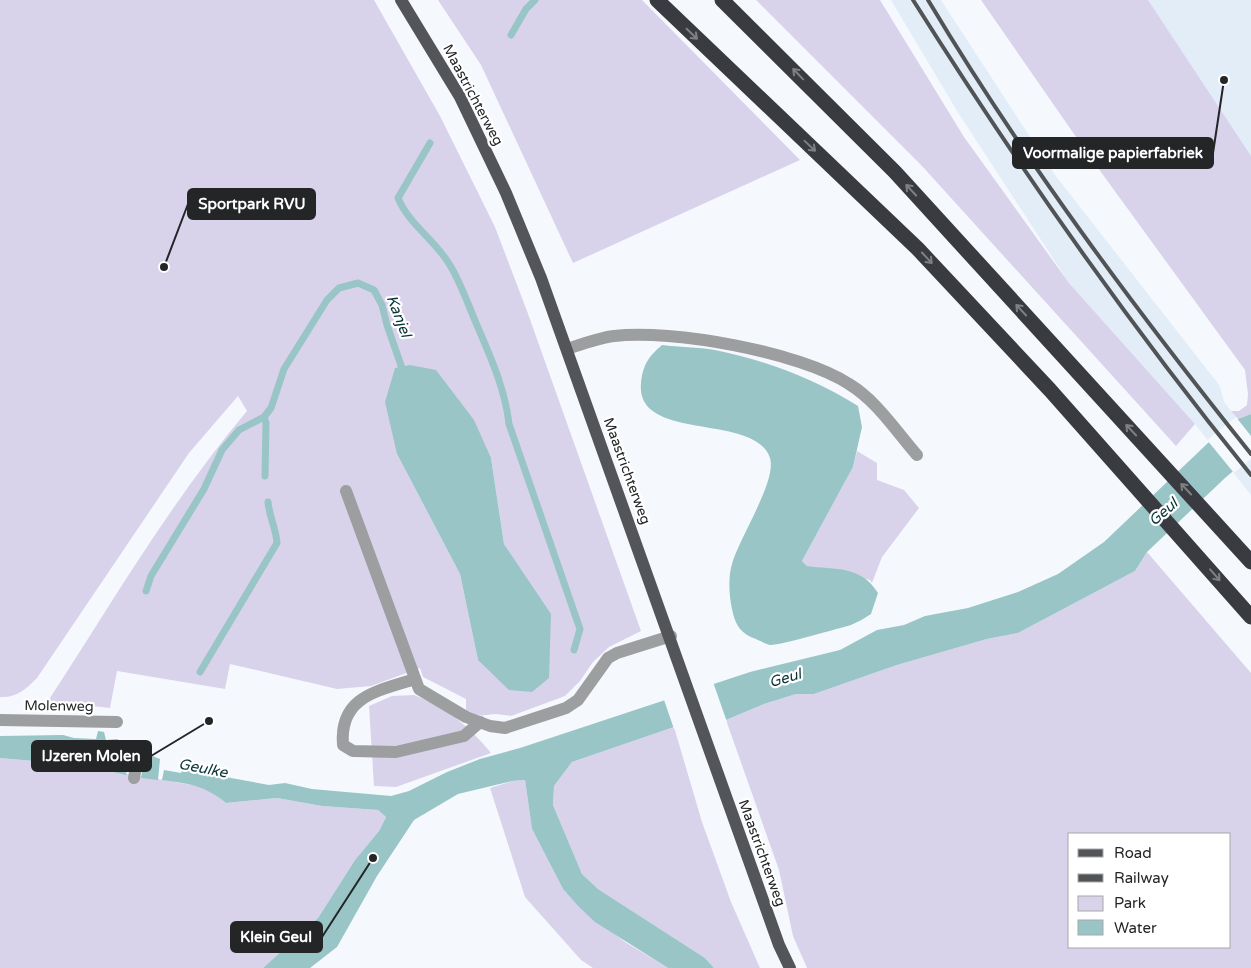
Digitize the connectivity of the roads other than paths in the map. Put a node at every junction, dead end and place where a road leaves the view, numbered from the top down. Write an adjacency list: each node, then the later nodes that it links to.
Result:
1 (402, 0): 4 (main road, Maastrichterweg)
2 (657, 0): 8 (highway, one-way to 8)
3 (722, 0): 7 (highway, one-way to 3)
4 (567, 350): 5 (street); 9 (main road, Maastrichterweg)
5 (917, 455)
6 (346, 492): 10 (street)
7 (1251, 562)
8 (1251, 617)
9 (670, 636): 13 (street); 16 (main road, Maastrichterweg)
10 (415, 679): 13 (street); 13 (street)
11 (0, 720): 12 (street, Molenweg)
12 (118, 722)
13 (480, 722)
14 (139, 750): 15 (street)
15 (134, 778)
16 (790, 968)

